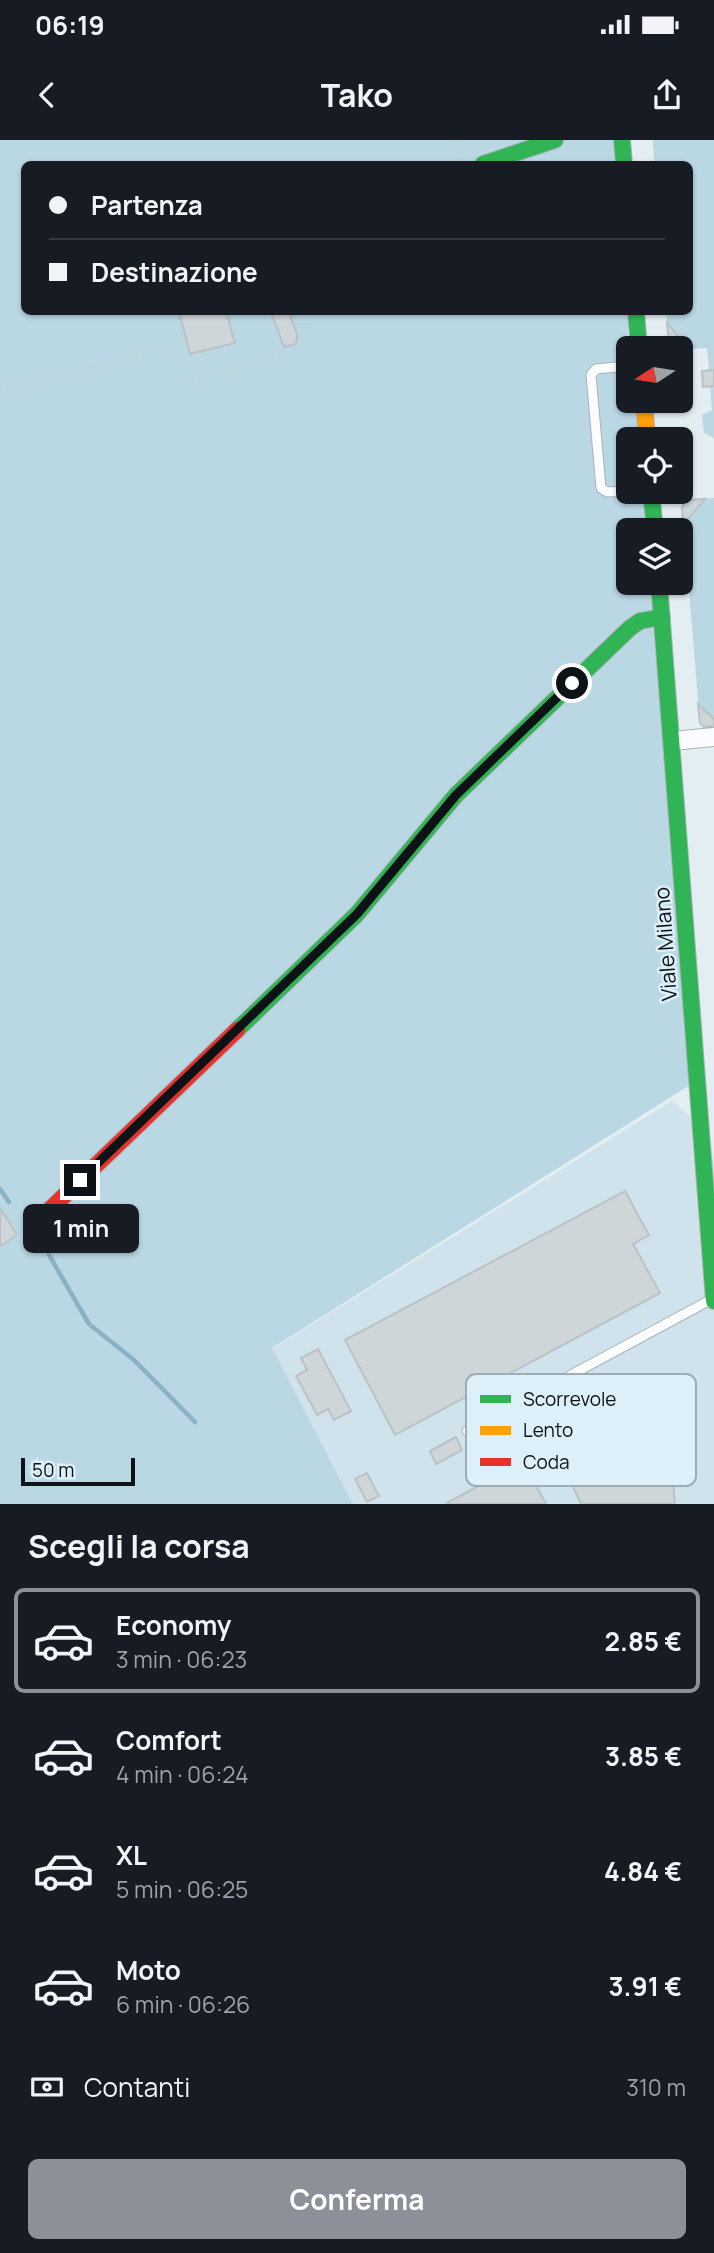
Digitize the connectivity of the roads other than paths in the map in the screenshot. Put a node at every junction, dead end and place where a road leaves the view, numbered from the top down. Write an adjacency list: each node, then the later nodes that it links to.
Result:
1 (555, 140): 3 (street)
2 (622, 140): 4 (street)
3 (493, 161)
4 (624, 161)
5 (636, 315): 6 (street)
6 (638, 336)
7 (616, 367): 8 (lane)
8 (616, 492)
9 (660, 595): 10 (street, Viale Milano)
10 (662, 617): 12 (street, Viale Milano); 13 (street)
11 (714, 737): 12 (street)
12 (672, 741): 14 (street, Viale Milano)
13 (41, 1218)
14 (714, 1300): 15 (lane)
15 (574, 1374)

